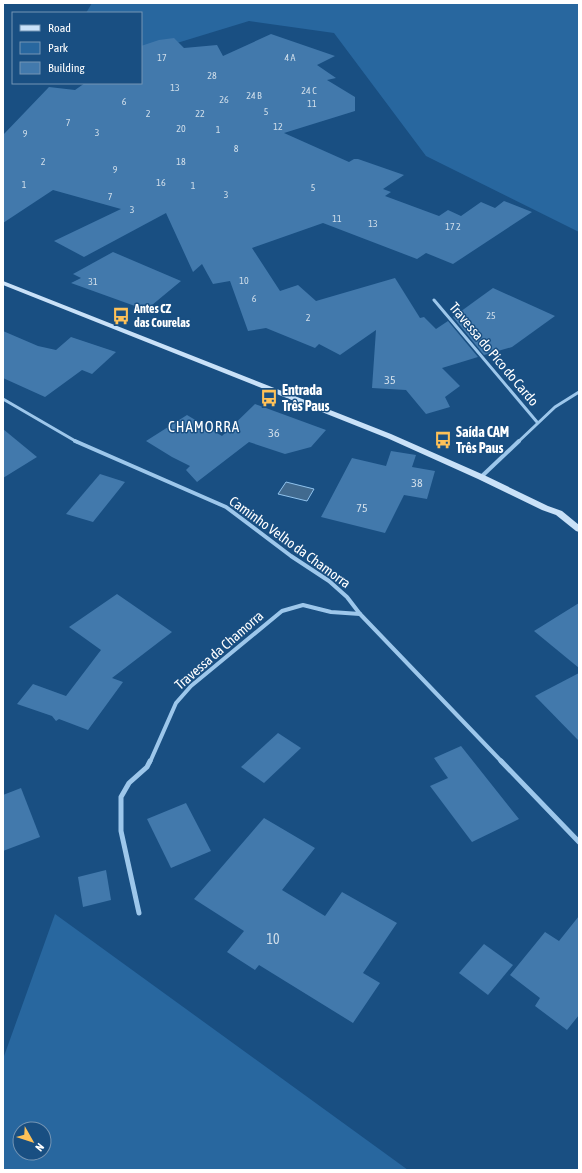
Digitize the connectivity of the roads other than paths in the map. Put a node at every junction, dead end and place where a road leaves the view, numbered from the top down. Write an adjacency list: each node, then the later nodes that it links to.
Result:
1 (3, 283): 6 (main road)
2 (434, 300): 5 (street, Travessa do Pico do Cardo)
3 (579, 392): 5 (street)
4 (3, 399): 8 (street, Caminho Velho da Chamorra)
5 (537, 422): 6 (street)
6 (481, 477): 7 (main road)
7 (579, 529)
8 (360, 614): 9 (street, Caminho Velho da Chamorra); 10 (street, Travessa da Chamorra)
9 (579, 842)
10 (139, 913)

